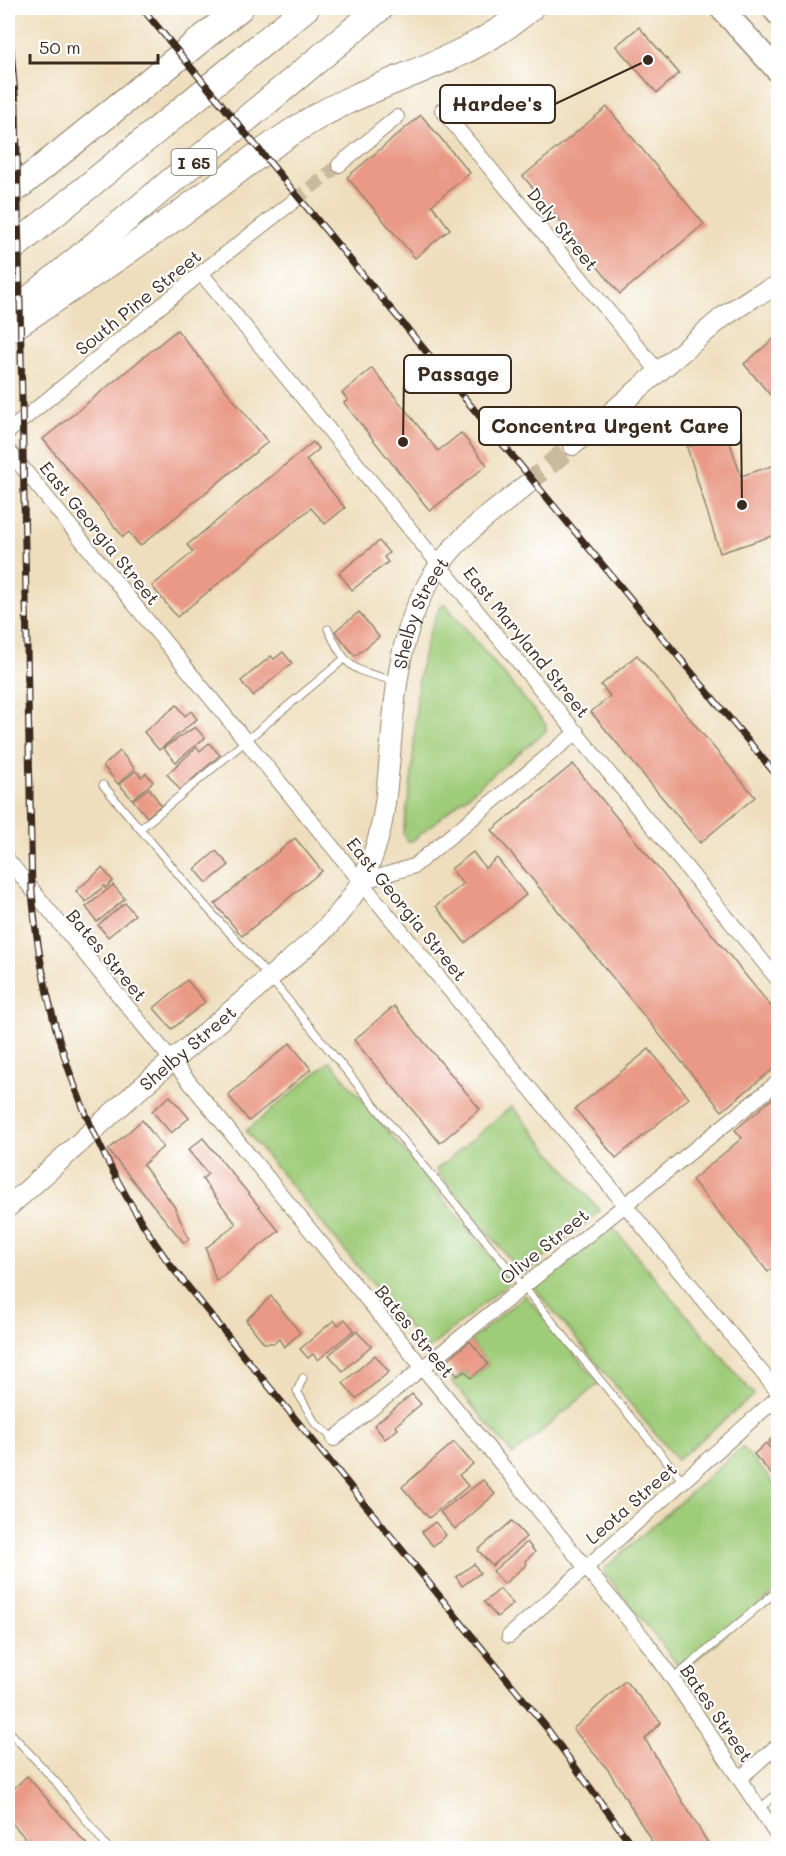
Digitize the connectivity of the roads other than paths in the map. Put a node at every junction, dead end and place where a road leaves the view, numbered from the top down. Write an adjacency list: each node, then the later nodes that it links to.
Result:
1 (222, 8): 11 (highway)
2 (240, 8): 11 (highway)
3 (306, 8): 16 (highway, I 65)
4 (380, 8): 19 (highway, I 65)
5 (530, 8): 20 (highway)
6 (721, 8): 9 (main road)
7 (773, 8): 8 (main road)
8 (778, 14)
9 (778, 71)
10 (442, 110): 21 (street, Daly Street)
11 (110, 111): 14 (highway)
12 (397, 117): 13 (street)
13 (339, 165)
14 (8, 195)
15 (294, 201): 17 (street, South Pine Street)
16 (8, 252)
17 (201, 273): 22 (street, South Pine Street); 26 (street, East Maryland Street)
18 (778, 286): 21 (main road)
19 (8, 317)
20 (8, 330)
21 (657, 370): 23 (main road)
22 (8, 432)
23 (573, 445)
24 (8, 450): 31 (street, East Georgia Street)
25 (526, 485): 26 (main road, Shelby Street)
26 (440, 563): 29 (main road, Shelby Street); 30 (street, East Maryland Street)
27 (328, 629): 28 (lane)
28 (343, 660): 29 (lane); 31 (lane)
29 (395, 681): 35 (main road, Shelby Street)
30 (577, 732): 35 (street); 37 (street, East Maryland Street)
31 (245, 739): 33 (lane); 35 (street, East Georgia Street)
32 (103, 785): 33 (lane)
33 (140, 829): 36 (lane)
34 (8, 860): 38 (street, Bates Street)
35 (361, 882): 36 (main road, Shelby Street); 40 (street, East Georgia Street)
36 (270, 978): 38 (main road, Shelby Street); 42 (lane)
37 (778, 980)
38 (172, 1061): 41 (main road, Shelby Street); 43 (street, Bates Street)
39 (778, 1082): 40 (street, Olive Street)
40 (625, 1204): 42 (street, Olive Street); 45 (street, East Georgia Street)
41 (8, 1207)
42 (524, 1286): 43 (street, Olive Street); 48 (lane)
43 (422, 1368): 47 (street, Olive Street); 49 (street, Bates Street)
44 (303, 1378): 47 (lane)
45 (778, 1392)
46 (778, 1397): 48 (street, Leota Street)
47 (334, 1439)
48 (683, 1481): 49 (street, Leota Street)
49 (584, 1568): 51 (street, Leota Street); 52 (street, Bates Street)
50 (778, 1590): 52 (lane)
51 (509, 1636)
52 (674, 1679): 55 (street, Bates Street)
53 (8, 1730): 59 (lane)
54 (778, 1745): 55 (street)
55 (739, 1779): 57 (street, Bates Street)
56 (778, 1793): 57 (lane)
57 (759, 1809): 58 (street, Bates Street)
58 (778, 1837)
59 (108, 1848)

